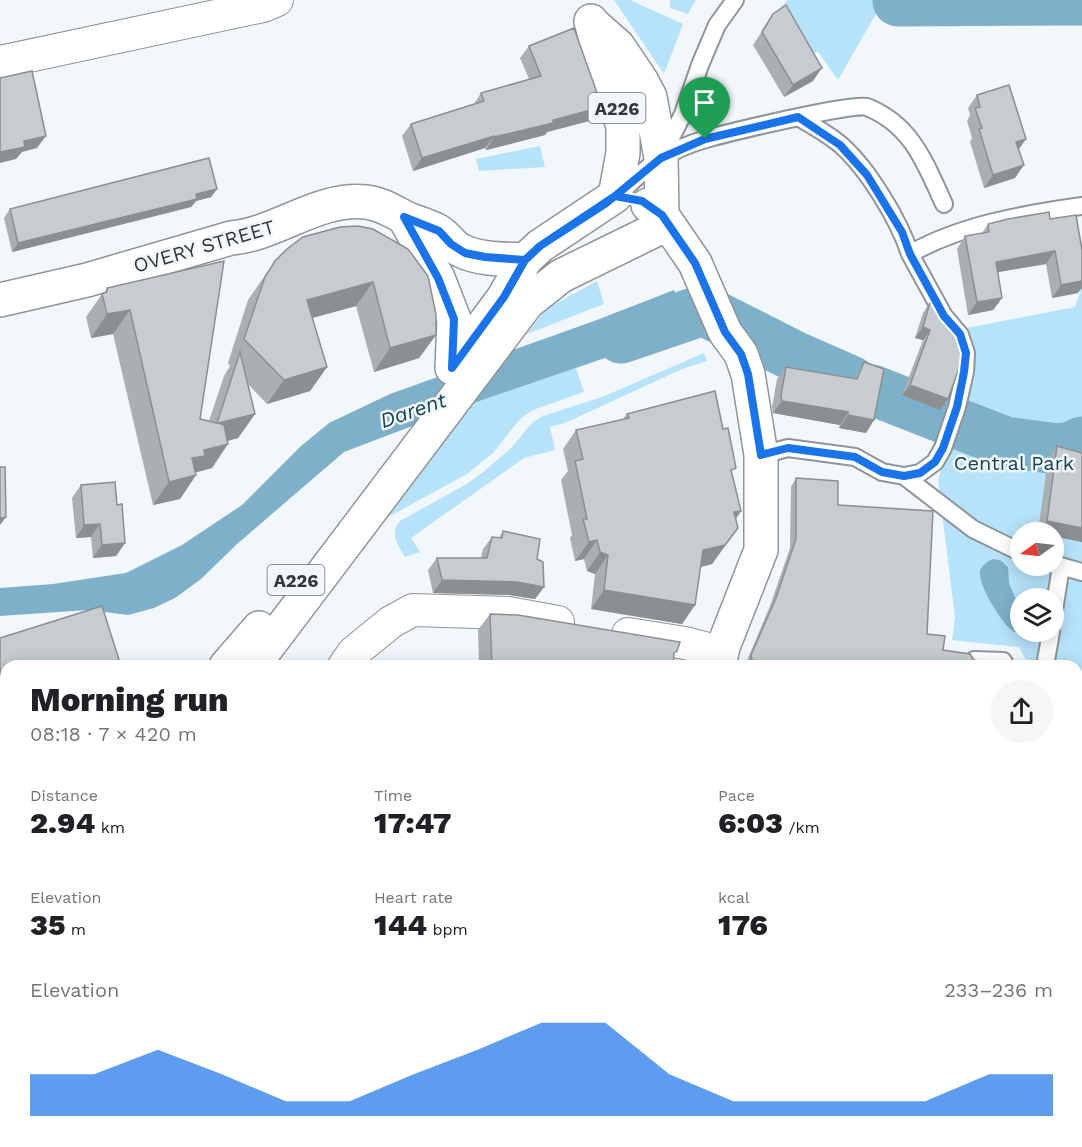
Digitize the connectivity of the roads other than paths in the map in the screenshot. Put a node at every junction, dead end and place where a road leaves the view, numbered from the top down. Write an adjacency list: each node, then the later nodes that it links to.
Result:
1 (277, 0): 4 (street)
2 (735, 0): 6 (lane)
3 (587, 11): 6 (main road, A226); 7 (main road, A226)
4 (0, 62)
5 (798, 117): 6 (lane); 8 (lane); 12 (lane)
6 (661, 158): 7 (lane); 10 (main road, A226)
7 (615, 196): 10 (main road); 13 (main road, A226)
8 (944, 204)
9 (1082, 206): 12 (lane)
10 (662, 215): 15 (main road, A226); 17 (main road)
11 (404, 217): 13 (main road, OVERY STREET); 14 (main road, OVERY STREET); 16 (main road)
12 (910, 254): 18 (lane)
13 (525, 260): 15 (main road, A226)
14 (0, 300)
15 (516, 300): 16 (main road, A226); 19 (main road, A226)
16 (452, 368): 19 (main road, A226)
17 (761, 455): 18 (lane); 24 (main road)
18 (904, 476): 20 (lane)
19 (370, 497): 25 (main road, A226); 26 (main road, A226)
20 (1010, 547)
21 (1064, 567): 22 (lane)
22 (1082, 572)
23 (1049, 642): 28 (lane)
24 (702, 656): 27 (street)
25 (232, 660)
26 (257, 660)
27 (351, 660)
28 (1046, 660)

